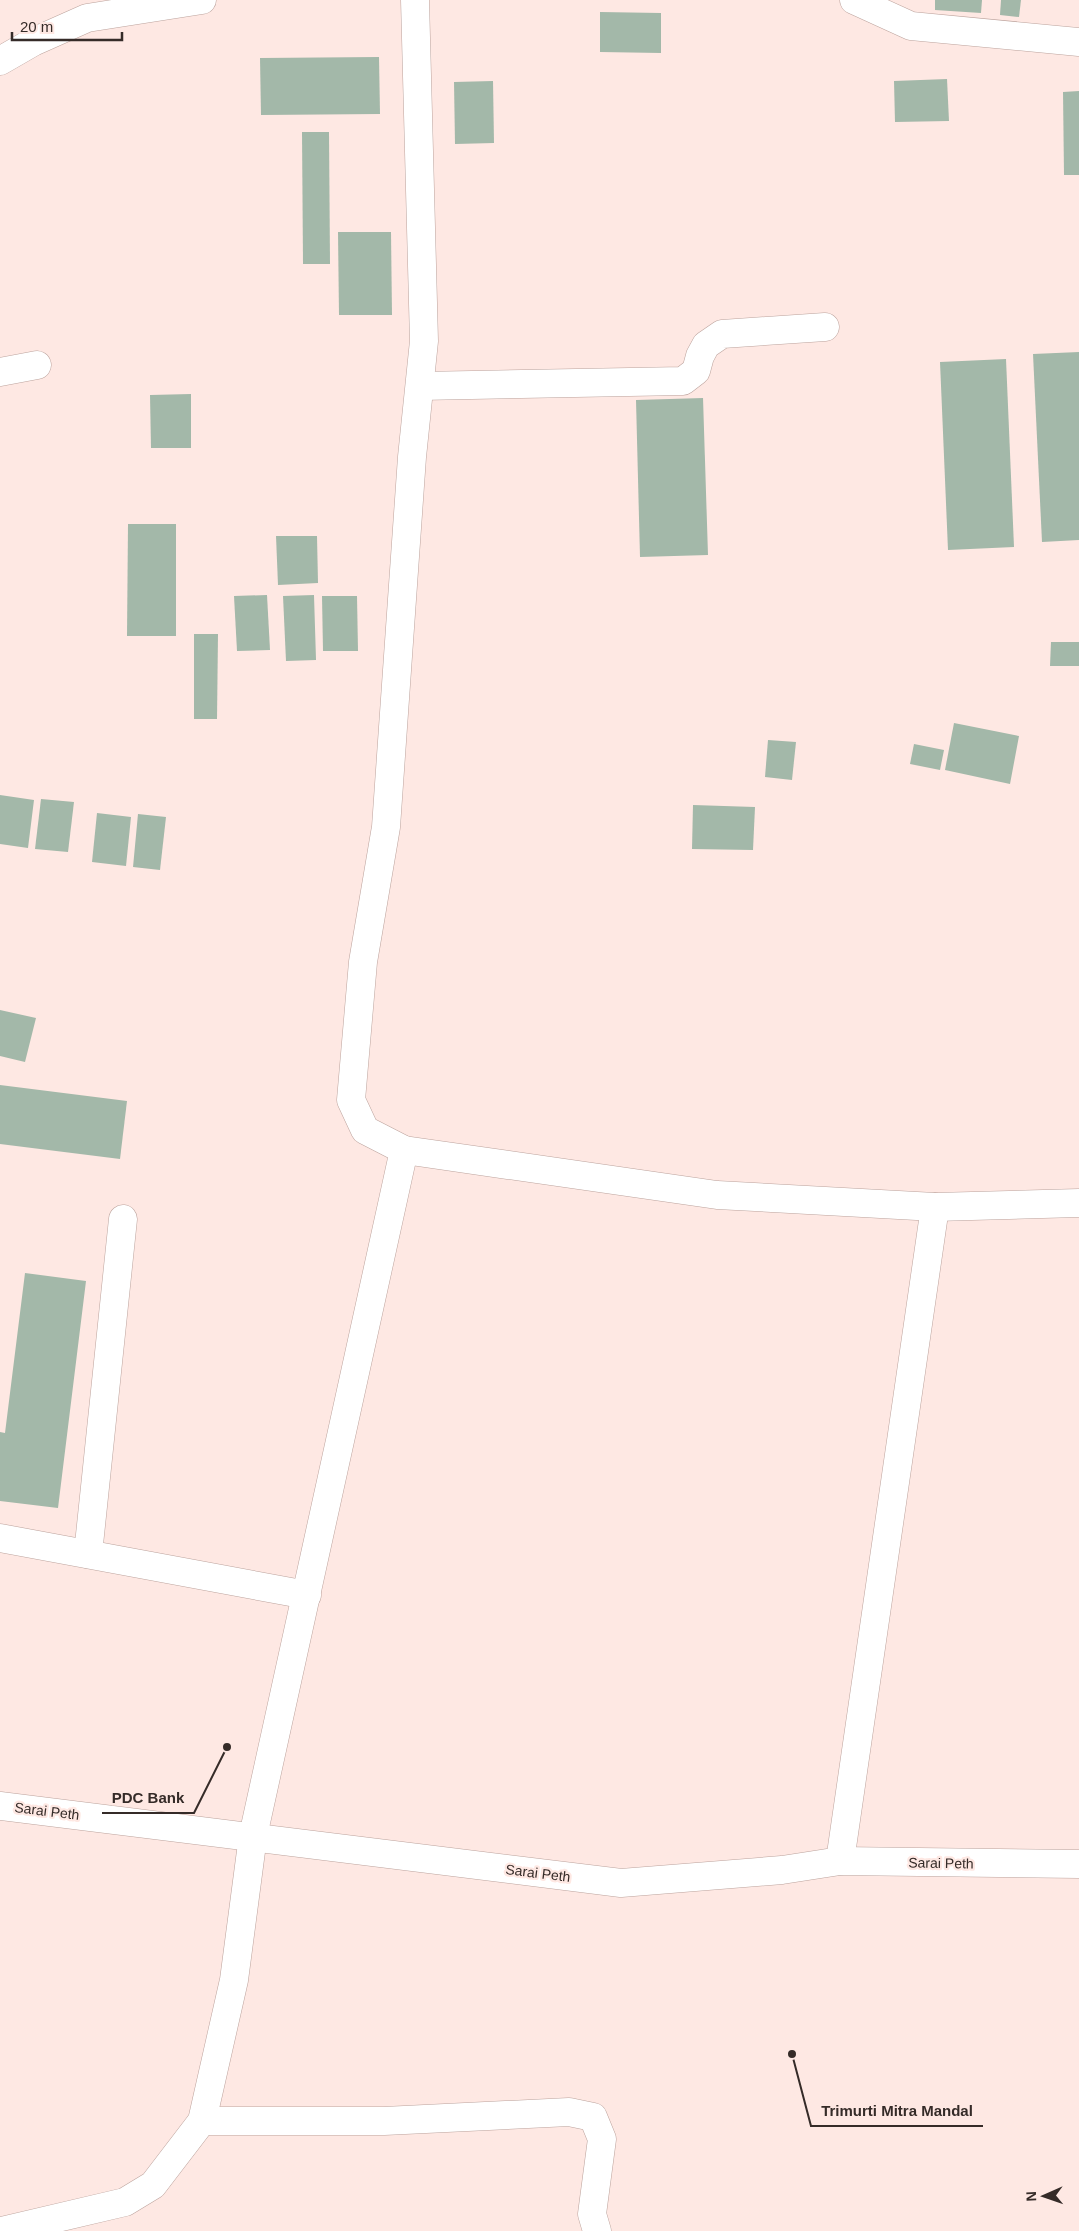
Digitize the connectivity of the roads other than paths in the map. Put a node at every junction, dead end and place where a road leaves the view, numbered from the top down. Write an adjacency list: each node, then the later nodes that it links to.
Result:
1 (202, 0): 5 (street)
2 (416, 0): 9 (street)
3 (854, 0): 4 (street)
4 (1079, 42)
5 (0, 61)
6 (826, 327): 9 (street)
7 (36, 364): 8 (street)
8 (0, 372)
9 (420, 386): 10 (street)
10 (404, 1150): 12 (street); 16 (street)
11 (1079, 1203): 12 (street)
12 (936, 1207): 19 (street)
13 (123, 1220): 15 (street)
14 (0, 1538): 15 (street)
15 (88, 1554): 16 (street)
16 (307, 1595): 18 (street)
17 (0, 1806): 18 (street, Sarai Peth)
18 (253, 1836): 19 (street, Sarai Peth); 21 (street)
19 (840, 1861): 20 (street, Sarai Peth)
20 (1079, 1864)
21 (202, 2121): 22 (street); 23 (street)
22 (2, 2231)
23 (597, 2231)

